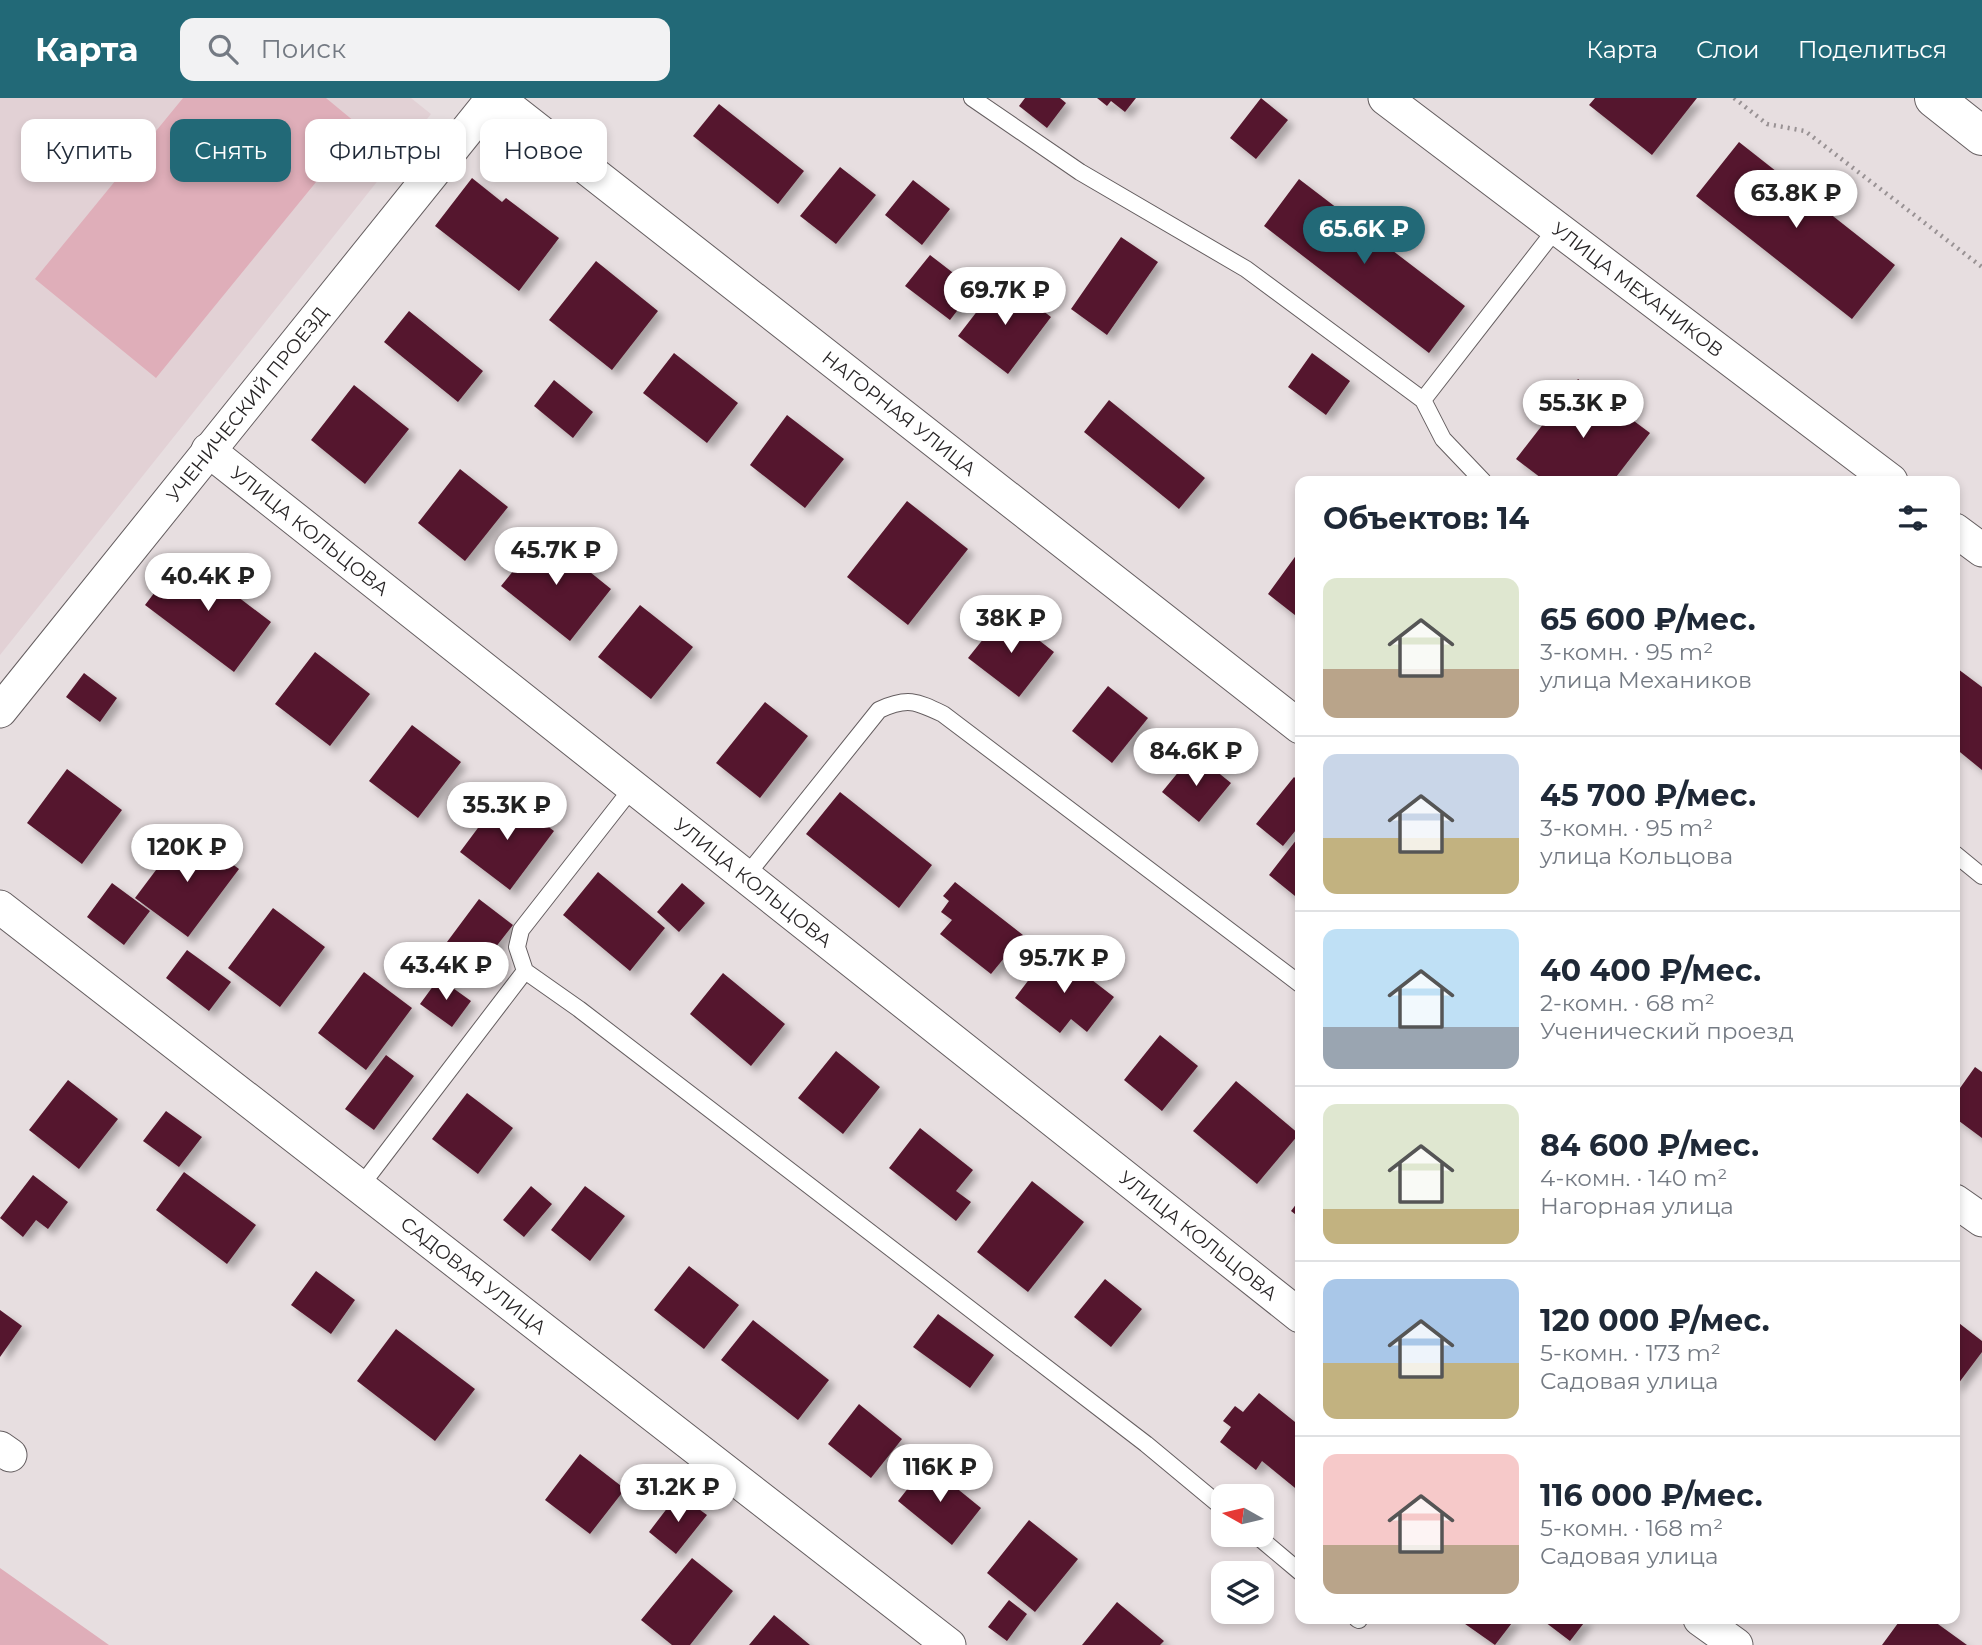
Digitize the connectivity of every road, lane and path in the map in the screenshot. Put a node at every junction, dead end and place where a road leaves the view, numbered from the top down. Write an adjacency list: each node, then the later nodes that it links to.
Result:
1 (495, 98): 10 (street, УЧЕНИЧЕСКИЙ ПРОЕЗД); 16 (street, НАГОРНАЯ УЛИЦА)
2 (972, 98): 9 (lane)
3 (1385, 98): 7 (street, УЛИЦА МЕХАНИКОВ)
4 (1734, 98): 8 (path)
5 (1934, 98): 6 (main road)
6 (1982, 136)
7 (1556, 229): 9 (lane); 12 (street, УЛИЦА МЕХАНИКОВ)
8 (1982, 267)
9 (1423, 400): 11 (lane)
10 (208, 450): 15 (street, УЧЕНИЧЕСКИЙ ПРОЕЗД); 17 (street, УЛИЦА КОЛЬЦОВА)
11 (1478, 476)
12 (1884, 476)
13 (1960, 534): 14 (street)
14 (1982, 550)
15 (0, 711)
16 (1295, 723)
17 (634, 787): 19 (street, УЛИЦА КОЛЬЦОВА); 22 (lane)
18 (1960, 859): 20 (lane)
19 (746, 876): 23 (lane); 27 (street, УЛИЦА КОЛЬЦОВА)
20 (1982, 876)
21 (0, 906): 24 (street, САДОВАЯ УЛИЦА)
22 (524, 971): 24 (lane); 28 (lane)
23 (1295, 980)
24 (360, 1187): 32 (street, САДОВАЯ УЛИЦА)
25 (1960, 1205): 26 (street)
26 (1982, 1220)
27 (1295, 1312)
28 (1211, 1498)
29 (1270, 1547): 30 (lane)
30 (1295, 1568)
31 (1707, 1624): 33 (street)
32 (949, 1645)
33 (1736, 1645)

